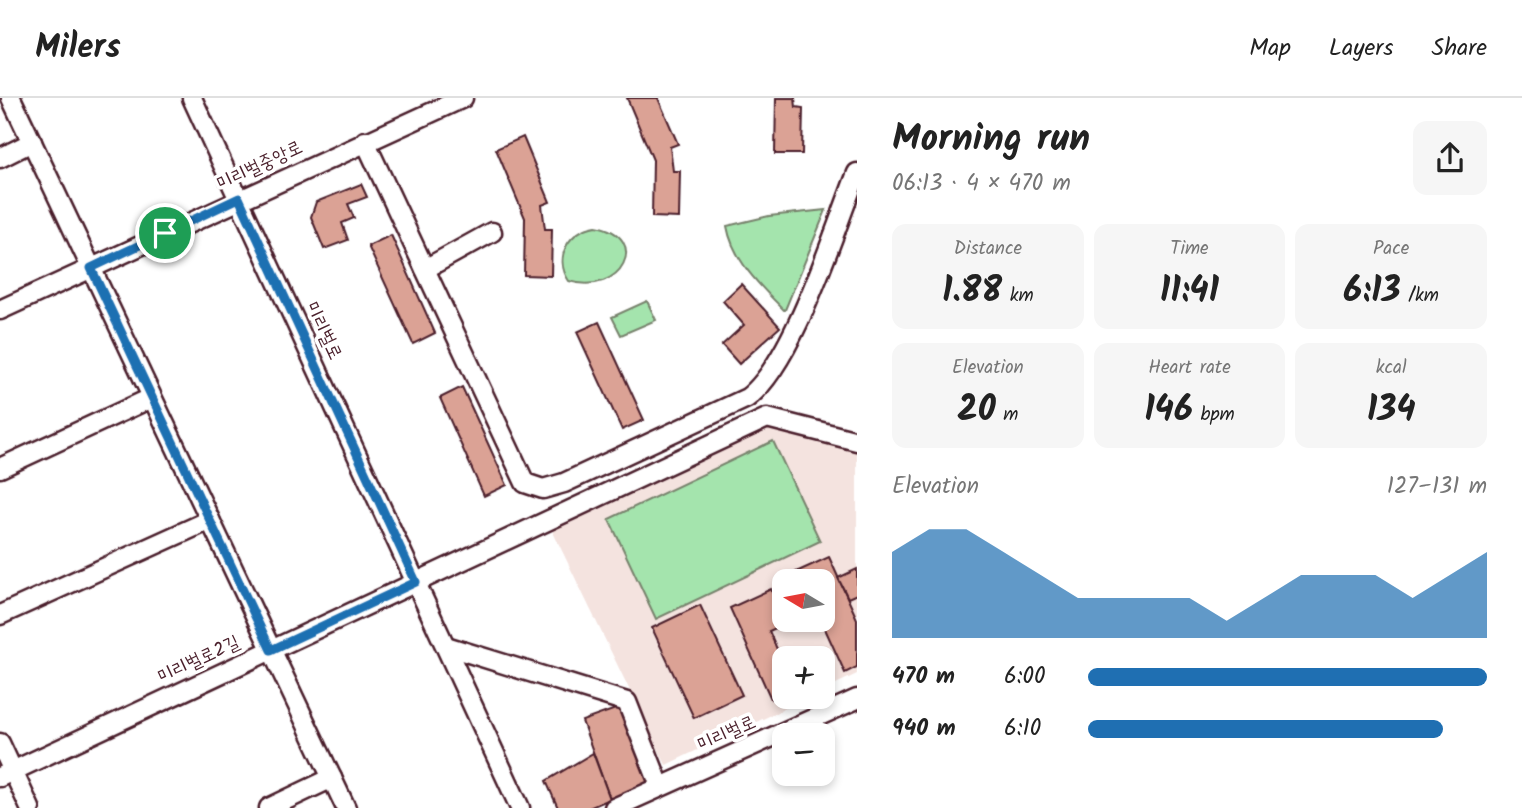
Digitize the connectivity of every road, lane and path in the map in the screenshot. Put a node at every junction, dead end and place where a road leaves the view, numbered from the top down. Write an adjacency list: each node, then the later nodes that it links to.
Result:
1 (11, 98): 5 (street)
2 (192, 98): 8 (street, 미리벌로)
3 (463, 98): 4 (street, 미리벌중앙로)
4 (365, 141): 8 (street, 미리벌중앙로); 11 (street)
5 (32, 142): 6 (street); 10 (street)
6 (0, 158)
7 (857, 173): 11 (street)
8 (239, 198): 10 (street, 미리벌중앙로); 17 (street, 미리벌로)
9 (492, 232): 11 (street)
10 (91, 268): 12 (street, 미리벌중앙로); 13 (street)
11 (425, 269)
12 (0, 310)
13 (152, 398): 15 (street); 16 (street)
14 (857, 441): 17 (street)
15 (0, 468)
16 (210, 520): 18 (street); 20 (street)
17 (416, 582): 19 (street, 미리벌로); 20 (street, 미리벌로2길)
18 (0, 615)
19 (446, 646): 25 (street); 29 (street, 미리벌로)
20 (271, 650): 23 (street, 미리벌로2길); 24 (street)
21 (857, 699): 25 (street, 미리벌로)
22 (0, 743): 23 (street)
23 (6, 774): 26 (street)
24 (332, 778): 27 (street); 28 (street)
25 (660, 786): 30 (street, 미리벌로)
26 (30, 808)
27 (269, 808)
28 (346, 808)
29 (520, 808)
30 (614, 808)

